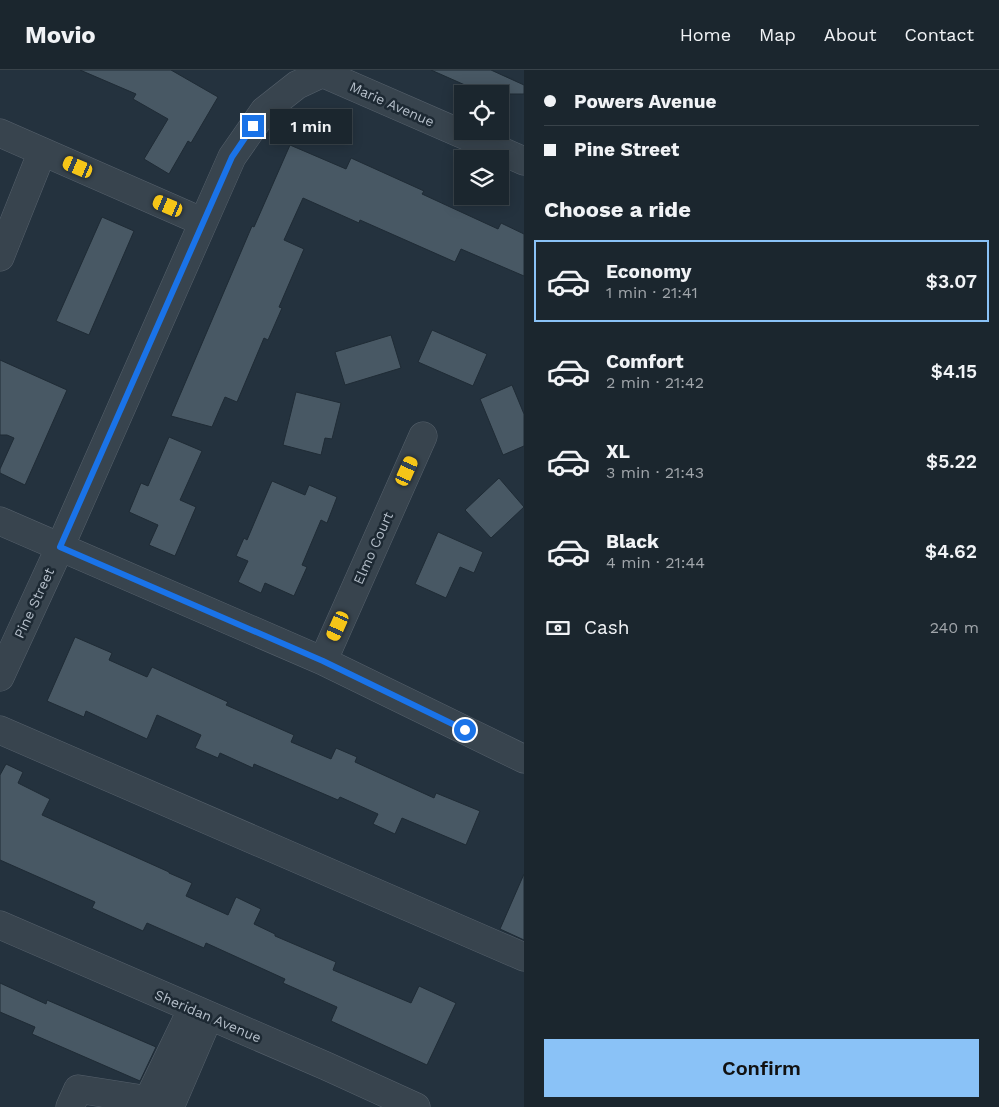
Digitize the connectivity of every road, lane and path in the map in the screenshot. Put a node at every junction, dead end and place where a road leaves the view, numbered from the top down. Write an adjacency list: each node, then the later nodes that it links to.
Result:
1 (322, 71): 4 (street, Marie Avenue); 5 (street, Pine Street)
2 (0, 133): 3 (street)
3 (42, 152): 5 (street); 6 (street)
4 (524, 161)
5 (203, 222): 9 (street, Pine Street)
6 (0, 257)
7 (423, 436): 10 (street, Elmo Court)
8 (0, 521): 9 (street)
9 (60, 547): 10 (street); 11 (street, Pine Street)
10 (323, 661): 13 (street)
11 (0, 676)
12 (0, 730): 15 (street)
13 (522, 753)
14 (0, 925): 16 (street, Sheridan Avenue)
15 (524, 958)
16 (200, 1013): 17 (street); 19 (street, Sheridan Avenue)
17 (161, 1104): 18 (street)
18 (70, 1107)
19 (416, 1107)

